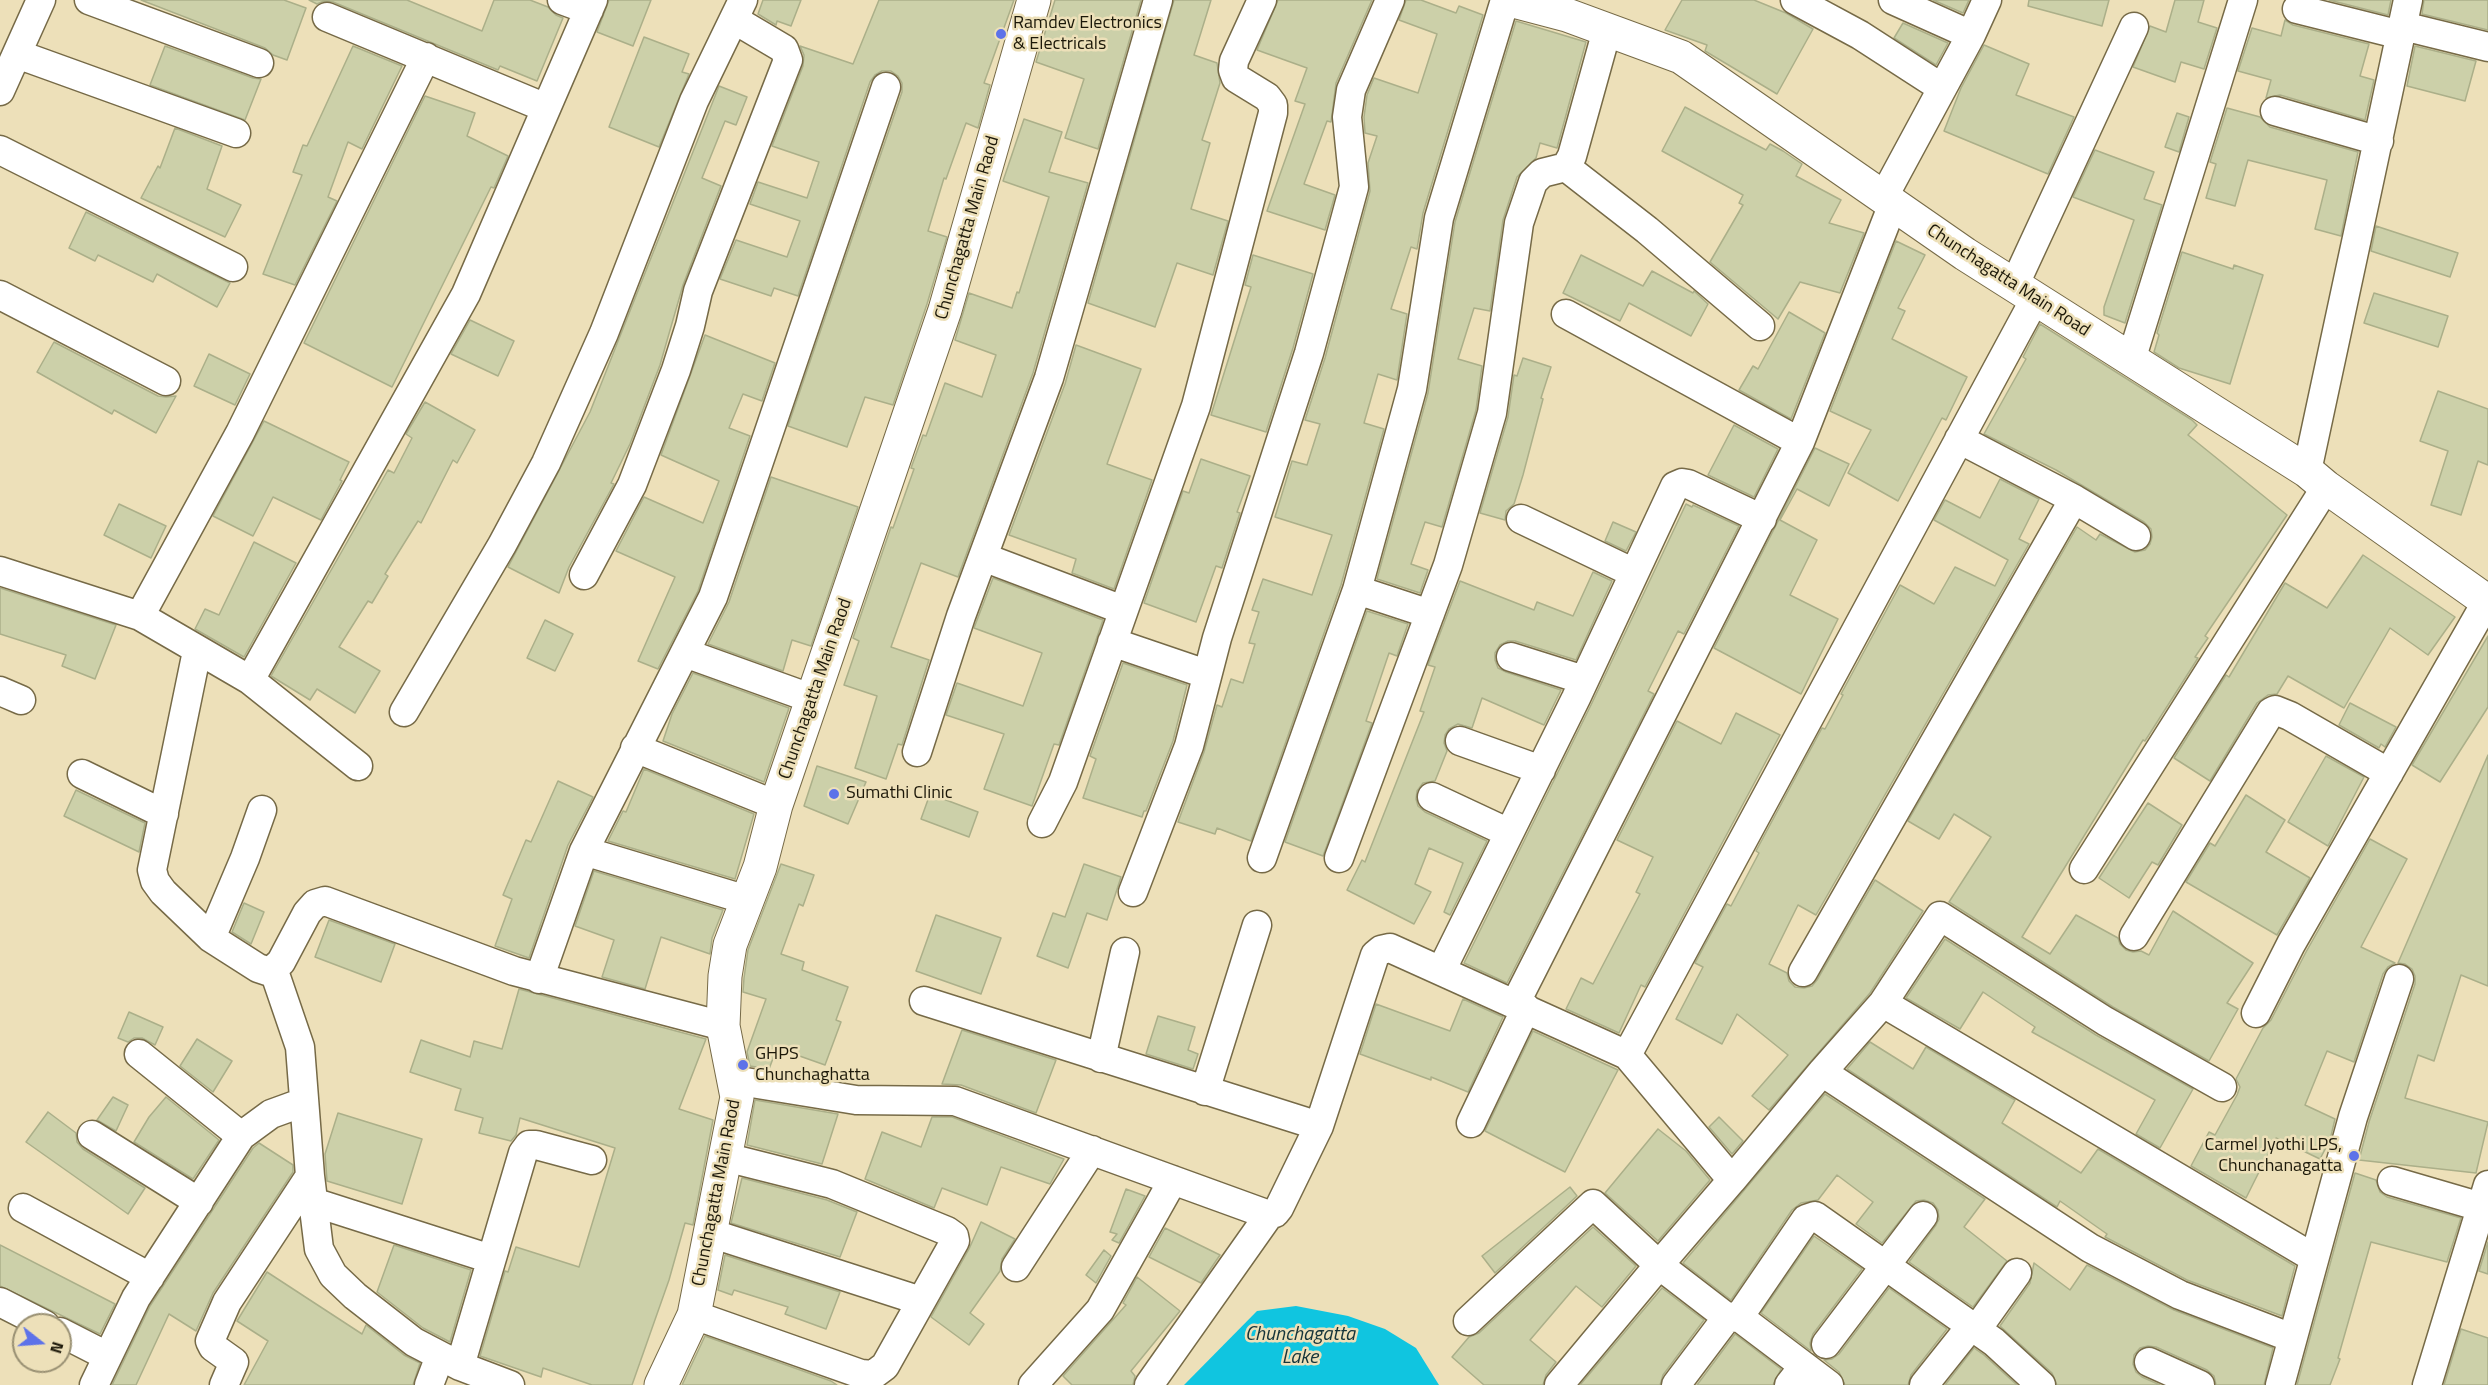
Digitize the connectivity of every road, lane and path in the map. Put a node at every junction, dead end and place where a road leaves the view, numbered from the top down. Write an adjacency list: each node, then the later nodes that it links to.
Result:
1 (41, 0): 24 (street)
2 (89, 0): 26 (street)
3 (562, 0): 14 (street)
4 (1034, 0): 67 (street, Chunchagatta Main Raod)
5 (1158, 0): 51 (street)
6 (1262, 0): 57 (street)
7 (1390, 0): 64 (street)
8 (1505, 0): 55 (street)
9 (1510, 0): 15 (street, Chunchagatta Main Road)
10 (1795, 0): 28 (street)
11 (1893, 0): 22 (street)
12 (1986, 0): 22 (street)
13 (2243, 0): 42 (street)
14 (591, 5): 30 (street)
15 (1570, 8): 21 (street, Chunchagatta Main Road)
16 (2297, 9): 19 (street)
17 (739, 10): 54 (street); 68 (street)
18 (327, 17): 25 (street)
19 (2404, 20): 23 (street); 33 (street)
20 (2134, 27): 38 (street)
21 (1607, 30): 35 (street); 36 (street, Chunchagatta Main Road)
22 (1971, 35): 28 (street)
23 (2488, 47)
24 (17, 54): 29 (street); 32 (street)
25 (426, 57): 30 (street); 59 (street)
26 (260, 63)
27 (886, 87): 62 (street)
28 (1942, 88): 36 (street)
29 (0, 90)
30 (546, 108): 65 (street)
31 (2275, 111): 33 (street)
32 (236, 133)
33 (2379, 141): 46 (street)
34 (0, 150): 37 (street)
35 (1566, 167): 41 (street); 58 (street)
36 (1888, 201): 38 (street, Chunchagatta Main Road); 45 (street)
37 (233, 267)
38 (2024, 292): 42 (street, Chunchagatta Main Road); 44 (street)
39 (0, 295): 43 (street)
40 (1566, 314): 45 (street)
41 (1760, 326)
42 (2131, 360): 46 (street, Chunchagatta Main Road)
43 (166, 381)
44 (1959, 439): 47 (street); 103 (street)
45 (1800, 442): 49 (street)
46 (2316, 479): 56 (street, Chunchagatta Main Road); 85 (street)
47 (2074, 499): 50 (street); 94 (street)
48 (1521, 519): 53 (street)
49 (1762, 519): 53 (street); 99 (street)
50 (2136, 536)
51 (983, 557): 57 (street); 71 (street)
52 (0, 571): 59 (street)
53 (1634, 573): 66 (street)
54 (584, 574)
55 (1357, 590): 58 (street); 83 (street)
56 (2487, 601): 74 (street)
57 (1124, 610): 60 (street)
58 (1430, 614): 84 (street)
59 (140, 616): 61 (street)
60 (1112, 642): 64 (street); 80 (street)
61 (197, 651): 65 (street); 79 (street)
62 (685, 653): 67 (street); 70 (street)
63 (1511, 657): 66 (street)
64 (1206, 674): 86 (street)
65 (250, 680): 72 (street)
66 (1584, 681): 73 (street)
67 (813, 699): 77 (street, Chunchagatta Main Raod)
68 (404, 712)
69 (1460, 741): 73 (street)
70 (636, 748): 77 (street); 82 (street)
71 (917, 752)
72 (358, 766)
73 (1541, 770): 81 (street)
74 (2389, 773): 89 (street); 100 (street)
75 (82, 774): 79 (street)
76 (1432, 797): 81 (street)
77 (776, 805): 87 (street, Chunchagatta Main Raod)
78 (262, 810): 90 (street)
79 (164, 814): 90 (street)
80 (1042, 823)
81 (1509, 833): 93 (street)
82 (584, 851): 87 (street); 95 (street)
83 (1263, 858)
84 (1339, 858)
85 (2084, 869)
86 (1133, 892)
87 (747, 900): 101 (street, Chunchagatta Main Raod)
88 (1257, 925): 108 (street)
89 (2134, 936)
90 (211, 938): 92 (street)
91 (1125, 952): 104 (street)
92 (274, 970): 95 (street); 109 (street)
93 (1441, 971): 99 (street); 111 (street)
94 (1803, 972)
95 (539, 978): 101 (street)
96 (2399, 978): 128 (street)
97 (924, 1001): 104 (street)
98 (1883, 1003): 105 (street); 107 (street); 128 (street)
99 (1520, 1006): 103 (street); 110 (street)
100 (2256, 1013)
101 (723, 1026): 106 (street, Chunchagatta Main Raod)
102 (139, 1054): 113 (street)
103 (1627, 1055): 118 (street)
104 (1101, 1058): 108 (street)
105 (1822, 1072): 118 (street); 143 (street)
106 (734, 1080): 114 (street); 115 (street, Chunchagatta Main Raod)
107 (2222, 1088)
108 (1205, 1091): 111 (street)
109 (304, 1102): 113 (street); 120 (street)
110 (1471, 1123)
111 (1319, 1126): 124 (street)
112 (92, 1135): 122 (street)
113 (241, 1136): 122 (street)
114 (1092, 1150): 117 (street); 132 (street)
115 (725, 1158): 126 (street, Chunchagatta Main Raod); 136 (street)
116 (592, 1160): 129 (street)
117 (1173, 1180): 124 (street); 154 (street)
118 (1732, 1180): 130 (street)
119 (2392, 1181): 121 (street)
120 (311, 1189): 129 (street); 146 (street); 150 (street)
121 (2485, 1196): 127 (street)
122 (199, 1202): 134 (street)
123 (23, 1208): 134 (street)
124 (1269, 1215): 155 (street)
125 (1923, 1216): 131 (street)
126 (710, 1233): 136 (street); 138 (street, Chunchagatta Main Raod)
127 (2480, 1238): 163 (street)
128 (2314, 1258): 143 (street)
129 (491, 1259): 146 (street)
130 (1659, 1265): 139 (street); 140 (street); 156 (street)
131 (1885, 1265): 139 (street); 141 (street); 144 (street)
132 (1016, 1267)
133 (2017, 1273): 141 (street)
134 (150, 1277): 145 (street)
135 (0, 1302): 137 (street)
136 (921, 1302): 138 (street)
137 (22, 1313)
138 (694, 1315): 153 (street, Chunchagatta Main Raod)
139 (1733, 1316): 148 (street); 157 (street)
140 (1468, 1321)
141 (1974, 1328): 159 (street); 160 (street)
142 (72, 1338): 145 (street)
143 (2292, 1338): 162 (street)
144 (1826, 1344)
145 (107, 1356): 149 (street)
146 (450, 1361): 151 (street); 152 (street)
147 (2149, 1362): 161 (street)
148 (1797, 1376): 158 (street)
149 (94, 1385)
150 (224, 1385)
151 (429, 1385)
152 (510, 1385)
153 (661, 1385)
154 (1033, 1385)
155 (1149, 1385)
156 (1559, 1385)
157 (1676, 1385)
158 (1829, 1385)
159 (1924, 1385)
160 (2042, 1385)
161 (2200, 1385)
162 (2280, 1385)
163 (2427, 1385)

